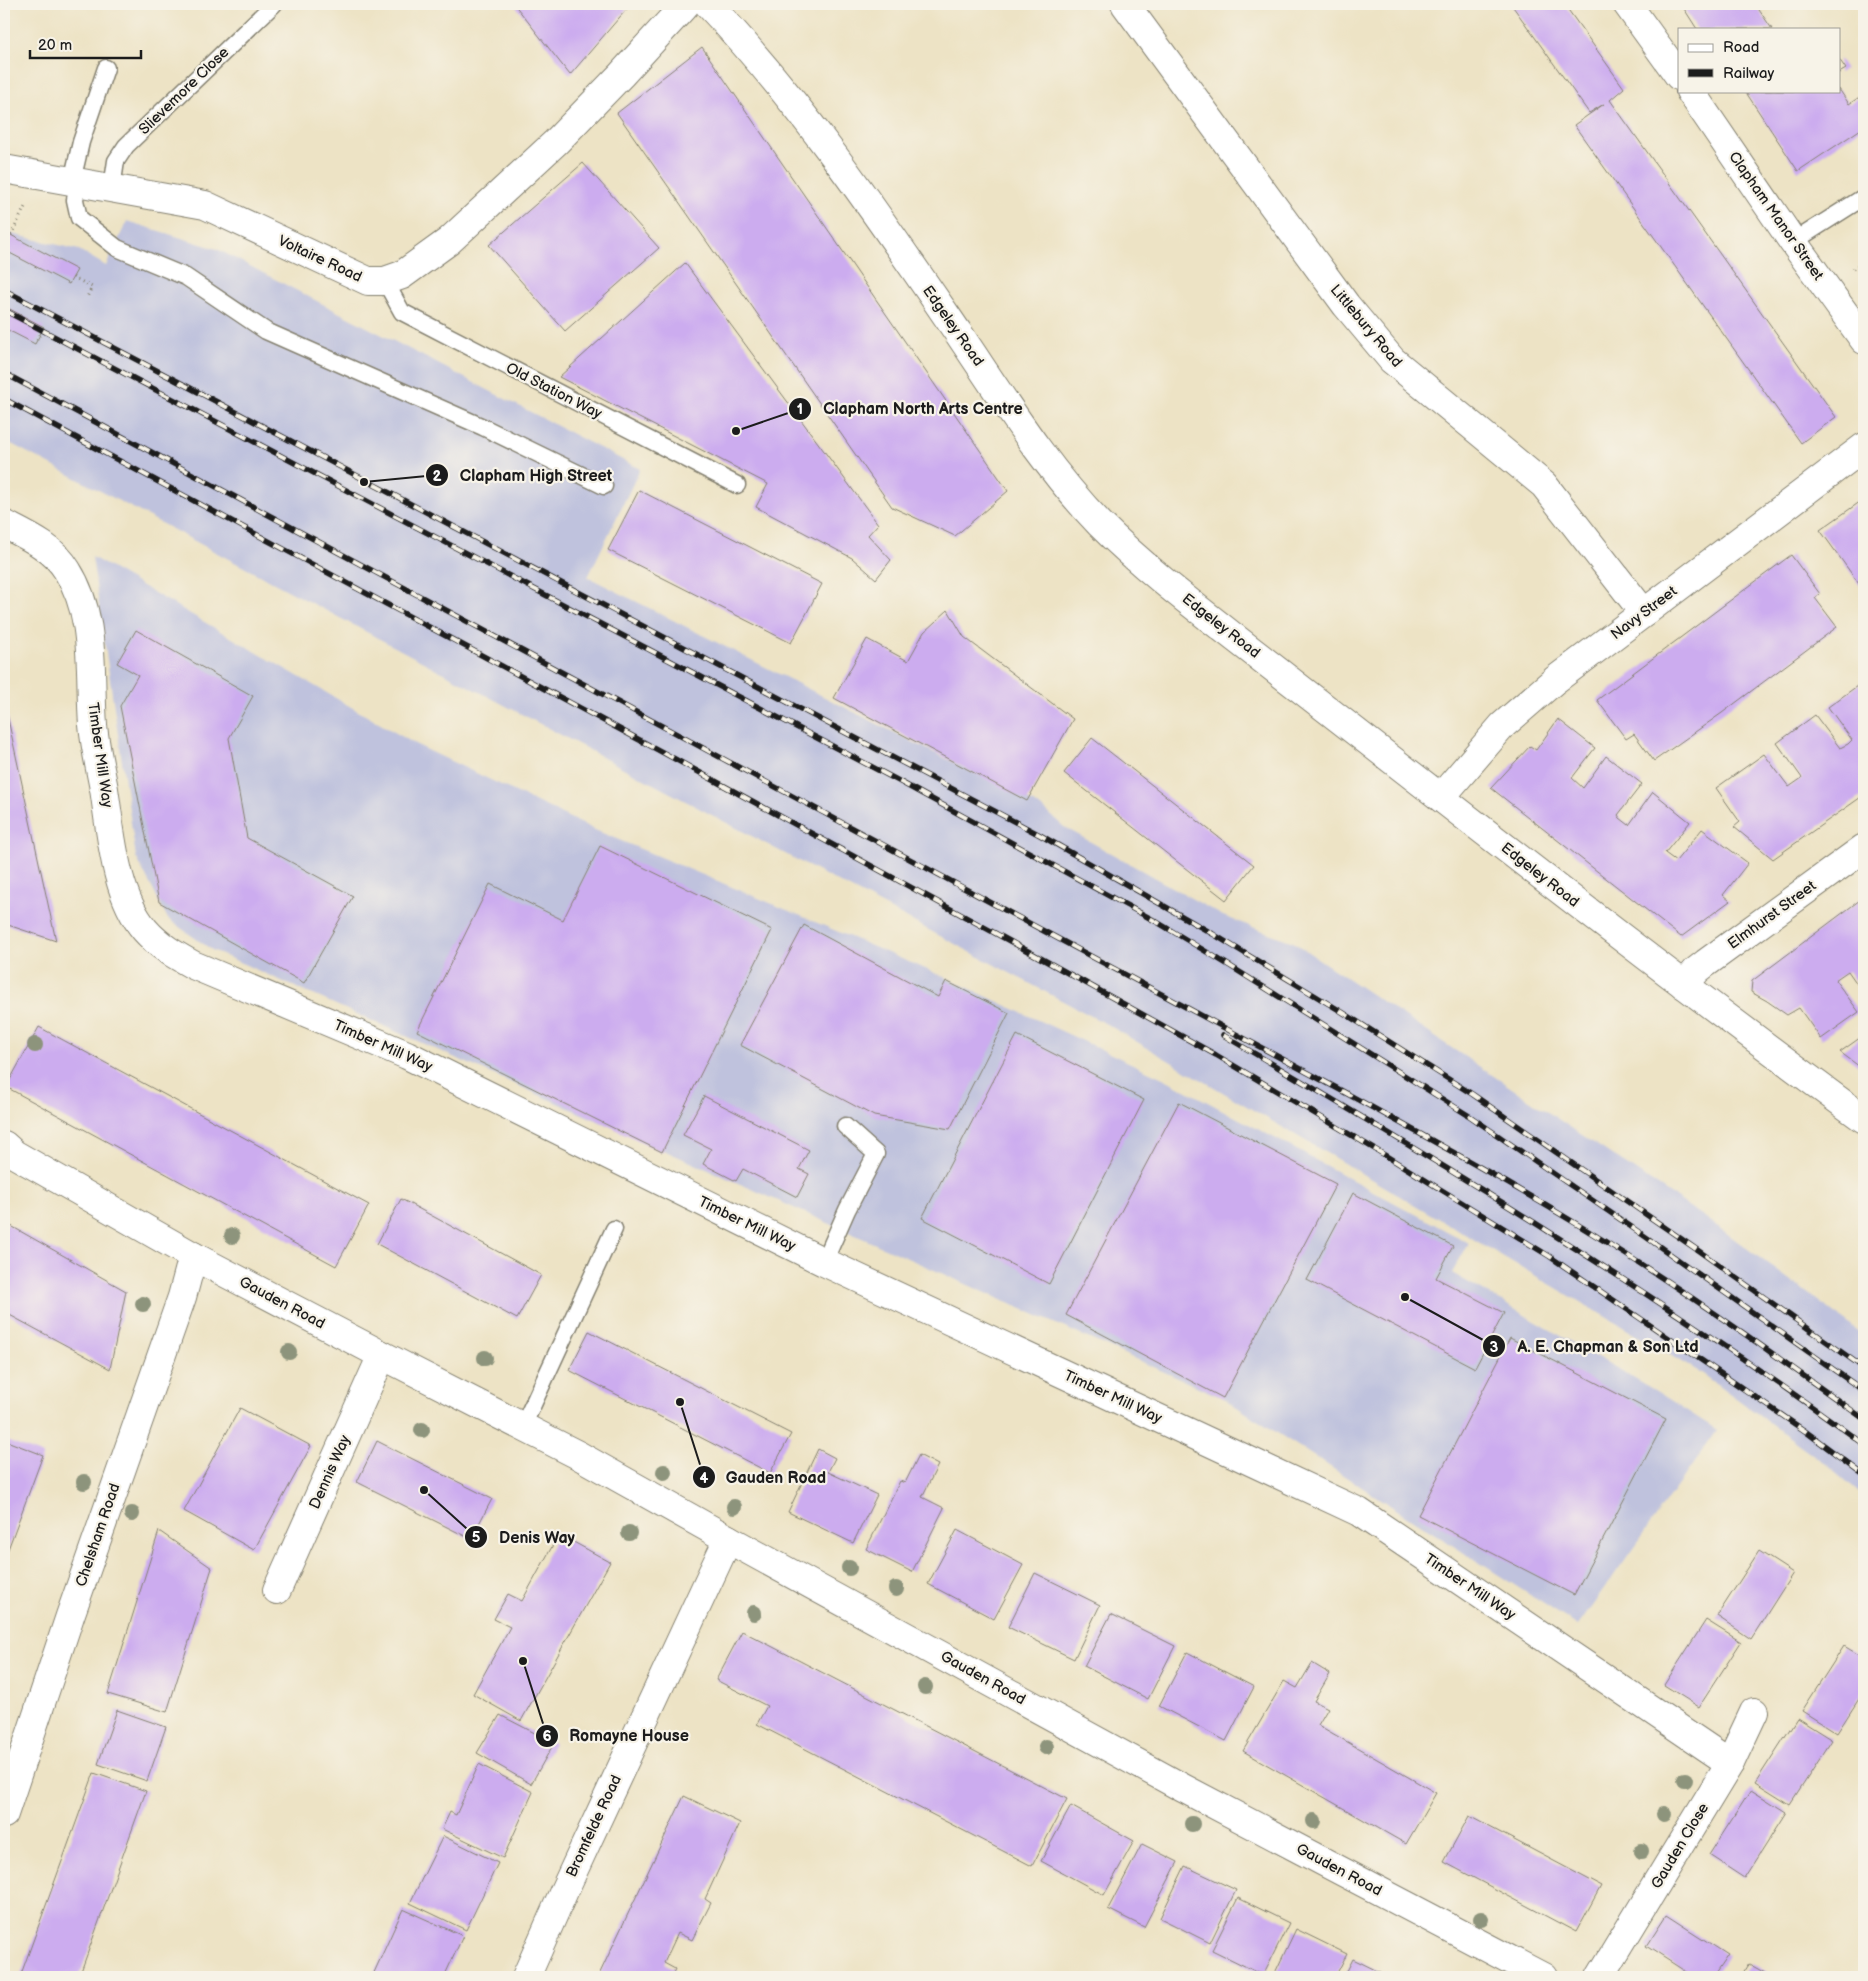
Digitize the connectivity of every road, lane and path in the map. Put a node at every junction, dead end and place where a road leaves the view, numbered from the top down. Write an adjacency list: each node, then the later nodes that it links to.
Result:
1 (274, 4): 11 (lane, Slievemore Close)
2 (686, 4): 15 (street)
3 (708, 4): 25 (street, Edgeley Road)
4 (1125, 4): 24 (street, Littlebury Road)
5 (1627, 4): 7 (street)
6 (106, 68): 10 (lane)
7 (1678, 75)
8 (1691, 92): 13 (street, Clapham Manor Street)
9 (4, 169): 10 (street, Voltaire Road)
10 (75, 182): 11 (street, Voltaire Road); 22 (lane)
11 (112, 188): 15 (street, Voltaire Road)
12 (1864, 197): 13 (lane)
13 (1793, 242): 19 (street, Clapham Manor Street)
14 (73, 277): 16 (path)
15 (385, 281): 21 (lane, Old Station Way)
16 (86, 299)
17 (40, 335): 18 (path)
18 (37, 340)
19 (1864, 340)
20 (1864, 447): 24 (street, Navy Street)
21 (737, 485)
22 (604, 486)
23 (4, 524): 33 (street, Timber Mill Way)
24 (1644, 613): 25 (street, Navy Street)
25 (1441, 797): 27 (street, Edgeley Road)
26 (1864, 848): 27 (street, Elmhurst Street)
27 (1684, 986): 28 (street, Edgeley Road)
28 (1864, 1119)
29 (845, 1126): 33 (lane)
30 (4, 1145): 32 (street, Gauden Road)
31 (614, 1229): 35 (lane)
32 (193, 1256): 34 (street, Gauden Road); 40 (street, Chelsham Road)
33 (824, 1262): 39 (street, Timber Mill Way)
34 (382, 1355): 35 (street, Gauden Road); 37 (street, Dennis Way)
35 (522, 1426): 36 (street, Gauden Road)
36 (728, 1539): 41 (street, Bromfelde Road); 42 (street, Gauden Road)
37 (277, 1590)
38 (1754, 1712): 39 (street, Gauden Close)
39 (1730, 1763): 43 (street, Gauden Close)
40 (4, 1814)
41 (526, 1977)
42 (1542, 1977)
43 (1600, 1977)

